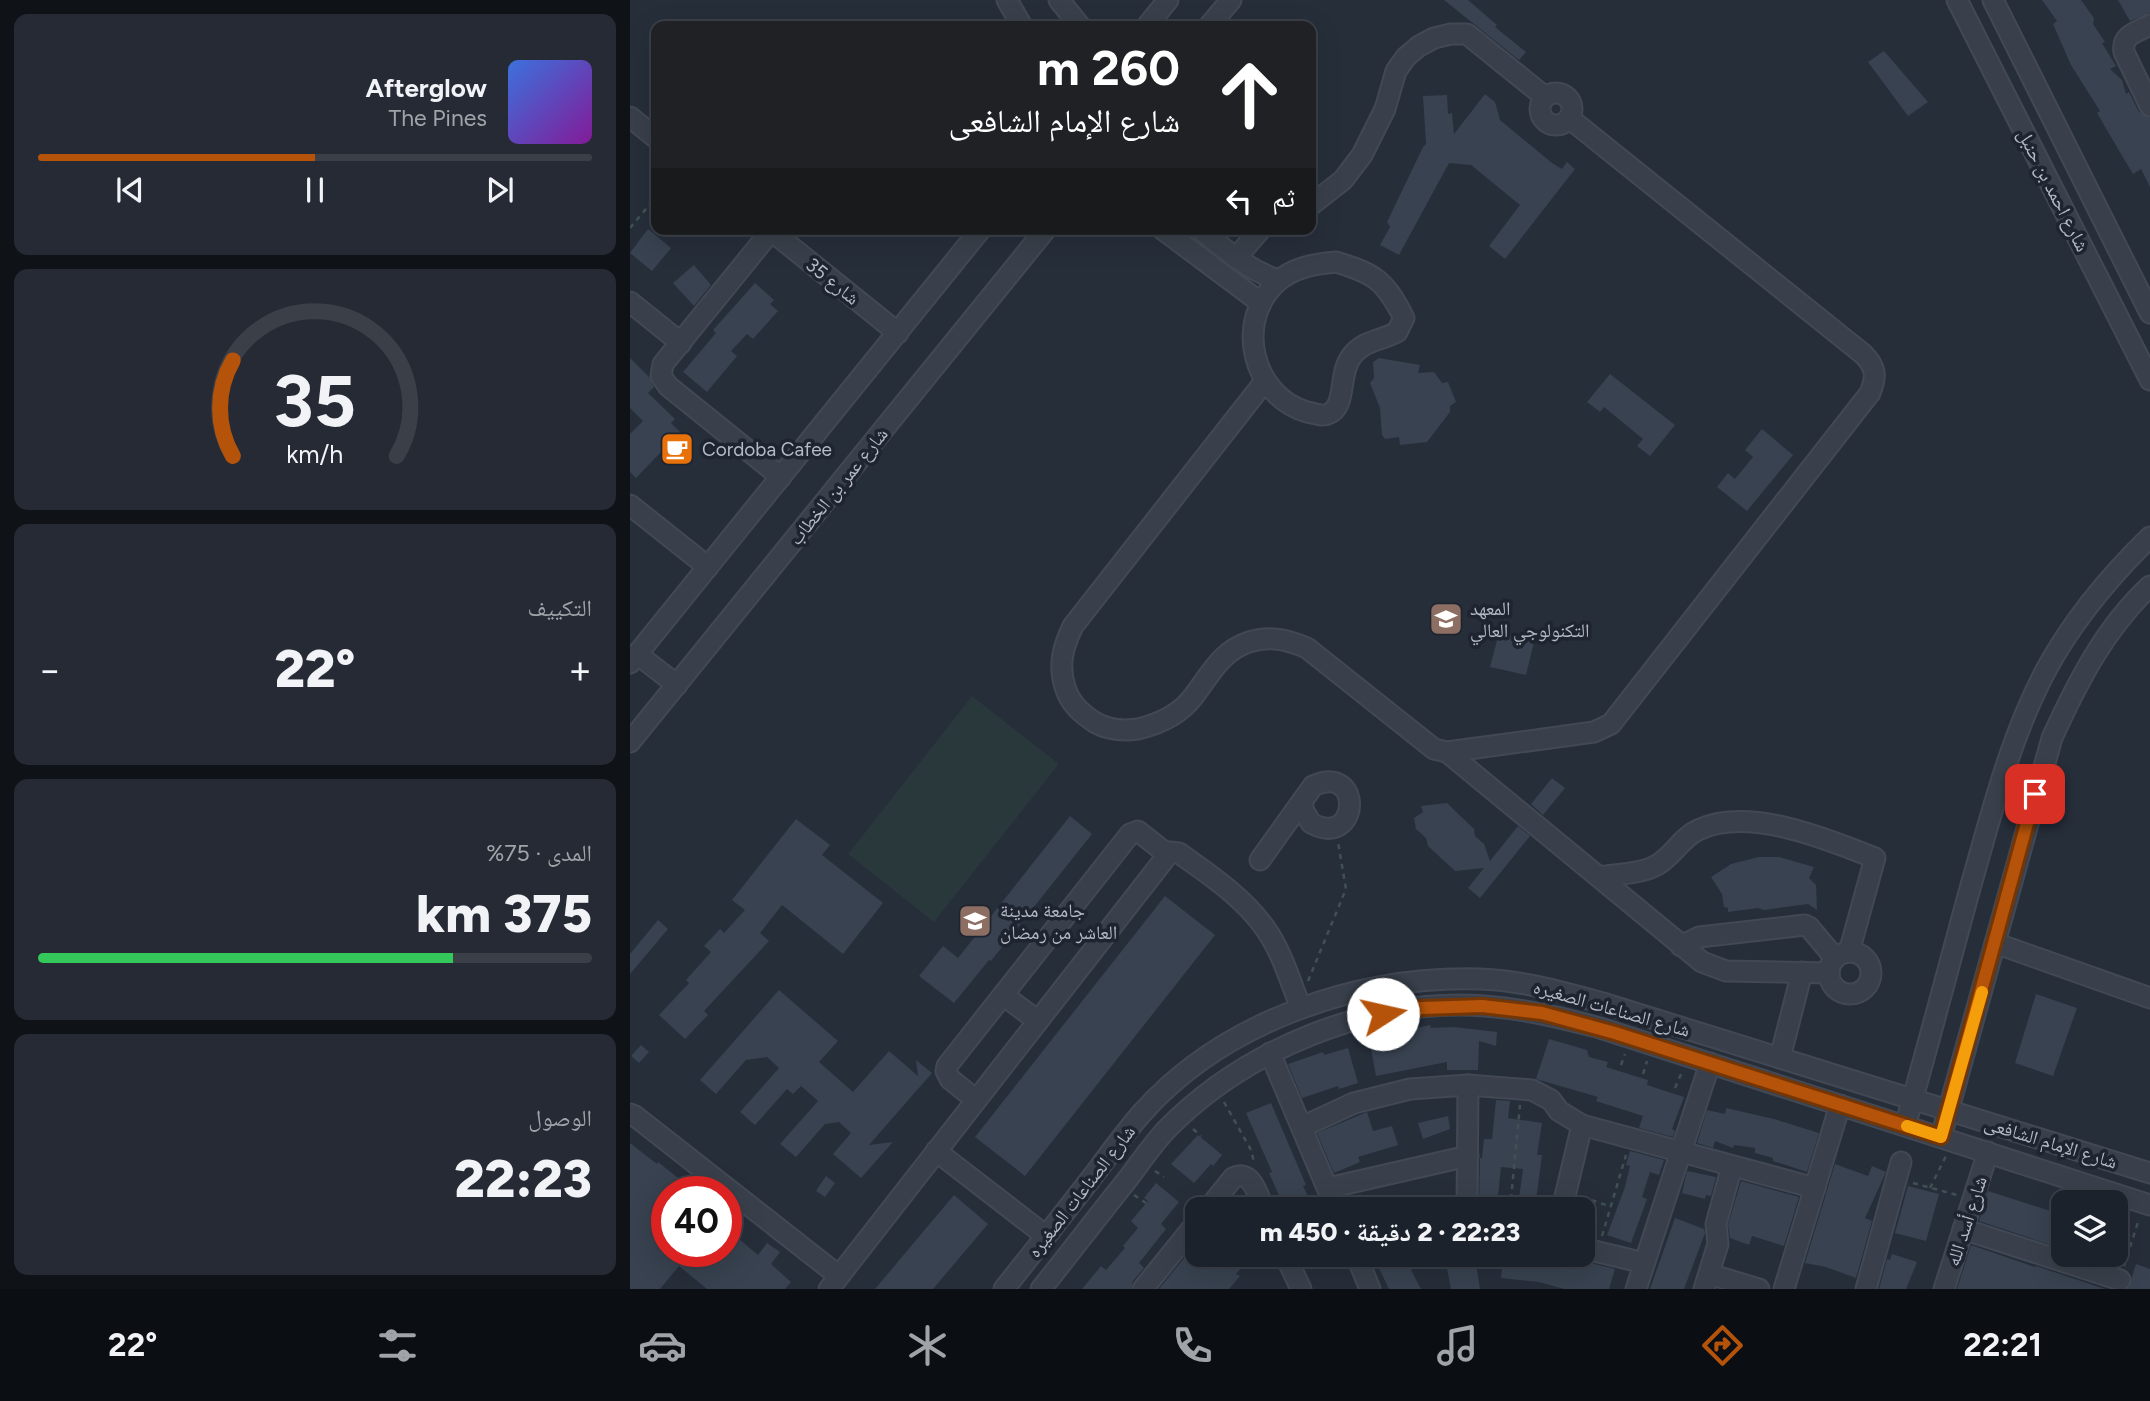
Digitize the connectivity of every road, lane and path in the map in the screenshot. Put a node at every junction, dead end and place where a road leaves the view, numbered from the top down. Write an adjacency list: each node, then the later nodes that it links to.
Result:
1 (1007, 0): 7 (street)
2 (1059, 0): 8 (street)
3 (1168, 0): 9 (street)
4 (1231, 0): 10 (street)
5 (1957, 0): 26 (street, شارع احمد بن حنبل)
6 (1993, 0): 25 (street, شارع احمد بن حنبل)
7 (1019, 21)
8 (1076, 21)
9 (1151, 21)
10 (1213, 21)
11 (2150, 26): 12 (street)
12 (2150, 106)
13 (630, 117): 14 (street)
14 (651, 134)
15 (1316, 201): 44 (street)
16 (651, 203): 17 (path)
17 (630, 228)
18 (766, 235): 33 (street)
19 (776, 235): 32 (street, شارع 35)
20 (976, 235): 32 (street)
21 (1041, 235): 42 (street, شارع عمر بن الخطاب)
22 (1170, 235): 30 (street)
23 (1207, 235): 27 (street)
24 (1256, 235): 27 (street)
25 (2114, 242): 26 (street); 31 (street, شارع احمد بن حنبل)
26 (2087, 256): 34 (street, شارع احمد بن حنبل)
27 (1236, 258): 28 (street)
28 (1278, 281): 30 (street); 35 (street)
29 (630, 302): 33 (street)
30 (1261, 303): 35 (street)
31 (2150, 313)
32 (898, 333): 36 (street)
33 (681, 343): 36 (street)
34 (2150, 380)
35 (1265, 381): 44 (street)
36 (781, 477): 39 (street)
37 (630, 505): 39 (street)
38 (2150, 537): 67 (street)
39 (708, 567): 41 (street)
40 (2150, 586): 52 (street)
41 (634, 658): 42 (street)
42 (677, 685): 43 (street, شارع عمر بن الخطاب)
43 (630, 742)
44 (1447, 752): 50 (street)
45 (1303, 802): 46 (street); 46 (street); 48 (street)
46 (1335, 827): 56 (path)
47 (1167, 854): 57 (street); 59 (street); 60 (street)
48 (1260, 860)
49 (1637, 870): 50 (street); 51 (street); 54 (street)
50 (1599, 877): 51 (street)
51 (1629, 902): 53 (street)
52 (1996, 943): 58 (street); 70 (street)
53 (1681, 946): 54 (street); 55 (street)
54 (1838, 961): 55 (street)
55 (1802, 972): 62 (street)
56 (1308, 983)
57 (1003, 995): 60 (street); 68 (street)
58 (2150, 998)
59 (1301, 1008): 62 (street, شارع الصناعات الصغيره); 94 (street, شارع الصناعات الصغيره)
60 (1038, 1021): 68 (street)
61 (1270, 1053): 63 (street, شارع الصناعات الصغيره); 65 (street, شارع الصناعات الصغيره); 74 (street)
62 (1780, 1058): 67 (street, شارع الصناعات الصغيره)
63 (1710, 1063): 69 (street, شارع الصناعات الصغيره); 78 (street)
64 (1468, 1085): 66 (street); 74 (street); 80 (street)
65 (1216, 1087): 84 (path); 99 (street, شارع الصناعات الصغيره)
66 (1521, 1088): 72 (street); 92 (path)
67 (1913, 1099): 70 (street, شارع الإمام الشافعى); 73 (street)
68 (976, 1100): 77 (street)
69 (1840, 1105): 73 (street, شارع الصناعات الصغيره); 86 (street)
70 (1949, 1111): 76 (street); 83 (street, شارع الإمام الشافعى)
71 (630, 1114): 110 (street)
72 (1582, 1125): 75 (street); 93 (street)
73 (1905, 1126): 76 (street, شارع الإمام الشافعى)
74 (1302, 1127): 85 (street)
75 (1631, 1138): 78 (street); 98 (path)
76 (1947, 1139): 79 (street, شارع الإمام الشافعى); 87 (path)
77 (936, 1151): 101 (street); 110 (street)
78 (1681, 1152): 81 (street); 105 (street)
79 (1987, 1152): 95 (street, شارع أسد الله); 97 (street, شارع الإمام الشافعى)
80 (1468, 1156): 85 (street); 91 (street)
81 (1731, 1166): 86 (street); 109 (street)
82 (1898, 1171): 87 (path); 119 (street)
83 (2150, 1173)
84 (1251, 1180): 88 (street); 89 (street)
85 (1328, 1188): 90 (street)
86 (1815, 1188): 118 (street)
87 (1930, 1188): 95 (path)
88 (1218, 1197)
89 (1259, 1197)
90 (1331, 1197)
91 (1467, 1197)
92 (1511, 1197)
93 (1565, 1197)
94 (1075, 1199): 99 (street); 101 (street, شارع الصناعات الصغيره)
95 (1972, 1200): 100 (street, شارع أسد الله)
96 (1595, 1204): 98 (path)
97 (2147, 1204): 108 (path)
98 (1611, 1206): 103 (path)
99 (1099, 1215): 113 (street, شارع الصناعات الصغيره)
100 (1963, 1229): 108 (street); 120 (street, شارع أسد الله)
101 (1046, 1236): 112 (street, شارع الصناعات الصغيره)
102 (1185, 1237): 114 (street)
103 (1595, 1240)
104 (1595, 1251): 105 (street)
105 (1644, 1263): 116 (street)
106 (1291, 1267): 115 (street)
107 (1360, 1267): 111 (street)
108 (2120, 1280)
109 (1706, 1281): 117 (street)
110 (834, 1282)
111 (1366, 1287)
112 (1004, 1289)
113 (1041, 1289)
114 (1143, 1289)
115 (1301, 1289)
116 (1636, 1289)
117 (1759, 1289)
118 (1784, 1289)
119 (1866, 1289)
120 (1944, 1289)

